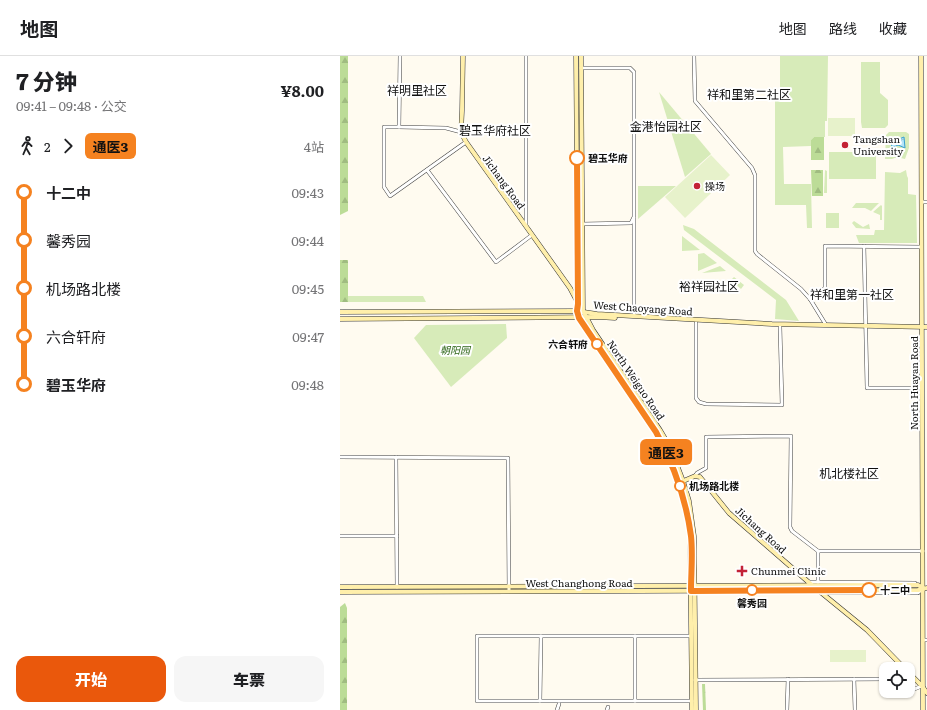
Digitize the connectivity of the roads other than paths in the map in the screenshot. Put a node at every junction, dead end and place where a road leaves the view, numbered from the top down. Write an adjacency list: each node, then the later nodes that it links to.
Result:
1 (400, 56): 9 (street)
2 (463, 56): 10 (main road, Jichang Road)
3 (526, 56): 17 (street)
4 (576, 56): 22 (main road, North Weiguo Road)
5 (581, 56): 8 (main road, North Weiguo Road)
6 (694, 56): 21 (street)
7 (921, 56): 13 (main road, North Huayan Road)
8 (581, 68): 15 (street); 16 (main road, North Weiguo Road)
9 (399, 127): 10 (street); 12 (street)
10 (461, 132): 11 (main road, Jichang Road)
11 (466, 142): 12 (street); 17 (main road, Jichang Road)
12 (427, 170): 18 (street)
13 (922, 202): 14 (street); 20 (main road, North Huayan Road)
14 (927, 202)
15 (634, 217): 16 (street); 26 (street)
16 (582, 224): 24 (main road, North Weiguo Road)
17 (526, 227): 18 (main road, Jichang Road)
18 (532, 235): 22 (main road, Jichang Road)
19 (864, 246): 20 (street); 21 (street); 33 (street)
20 (922, 247): 34 (main road, North Huayan Road)
21 (810, 299): 31 (street)
22 (578, 304): 23 (main road, North Weiguo Road)
23 (577, 311): 24 (main road, West Chaoyang Road); 25 (main road, West Chaoyang Road); 28 (main road, North Weiguo Road)
24 (583, 311): 26 (main road, West Chaoyang Road); 27 (main road, North Weiguo Road)
25 (340, 312)
26 (634, 316): 31 (main road, West Chaoyang Road)
27 (585, 317): 28 (main road, West Chaoyang Road); 30 (main road, West Chaoyang Road); 40 (main road, North Weiguo Road)
28 (579, 318): 29 (main road, West Chaoyang Road); 40 (main road, North Weiguo Road)
29 (340, 319)
30 (696, 323): 32 (main road, West Chaoyang Road); 32 (street)
31 (826, 326): 33 (main road, West Chaoyang Road)
32 (780, 327): 33 (main road, West Chaoyang Road)
33 (866, 327): 34 (main road, West Chaoyang Road); 36 (street)
34 (921, 327): 35 (main road, West Chaoyang Road); 36 (main road, North Huayan Road)
35 (927, 327)
36 (921, 388): 44 (main road, North Huayan Road)
37 (340, 457): 38 (street)
38 (396, 458): 42 (street); 48 (street)
39 (695, 476): 40 (main road); 43 (street); 46 (main road, Jichang Road)
40 (682, 482): 49 (main road, North Weiguo Road)
41 (340, 536): 42 (street)
42 (397, 536): 47 (street)
43 (818, 551): 44 (street); 45 (street)
44 (923, 552): 51 (main road, North Huayan Road)
45 (818, 582): 46 (street); 51 (street)
46 (810, 584): 49 (main road, West Changhong Road); 51 (main road, West Changhong Road); 55 (main road, Jichang Road)
47 (397, 586): 48 (main road, West Changhong Road); 50 (main road, West Changhong Road)
48 (509, 586): 49 (main road, West Changhong Road); 52 (street)
49 (693, 586): 53 (main road, North Weiguo Road)
50 (340, 587)
51 (925, 588): 55 (main road, West Changhong Road); 59 (main road, North Huayan Road)
52 (509, 591): 53 (main road, West Changhong Road); 54 (main road, West Changhong Road)
53 (693, 591): 55 (main road, West Changhong Road); 58 (main road, North Weiguo Road); 65 (main road, North Weiguo Road)
54 (340, 592)
55 (820, 592): 60 (main road, Jichang Road)
56 (541, 636): 57 (street); 69 (street); 69 (street)
57 (635, 636): 58 (street); 70 (street)
58 (691, 636): 71 (main road, North Weiguo Road)
59 (925, 640): 66 (main road, North Huayan Road)
60 (898, 662)
61 (788, 679): 62 (street); 65 (street); 76 (street)
62 (854, 679): 63 (street); 77 (street)
63 (879, 679)
64 (915, 679): 66 (main road)
65 (695, 680): 75 (main road, North Weiguo Road)
66 (922, 686): 67 (street); 68 (main road); 78 (main road, North Huayan Road)
67 (915, 689)
68 (927, 693)
69 (540, 701): 70 (street)
70 (635, 701): 71 (street)
71 (692, 701): 74 (main road, North Weiguo Road)
72 (559, 704): 73 (street)
73 (558, 710)
74 (692, 710)
75 (696, 710)
76 (787, 710)
77 (855, 710)
78 (923, 710)

